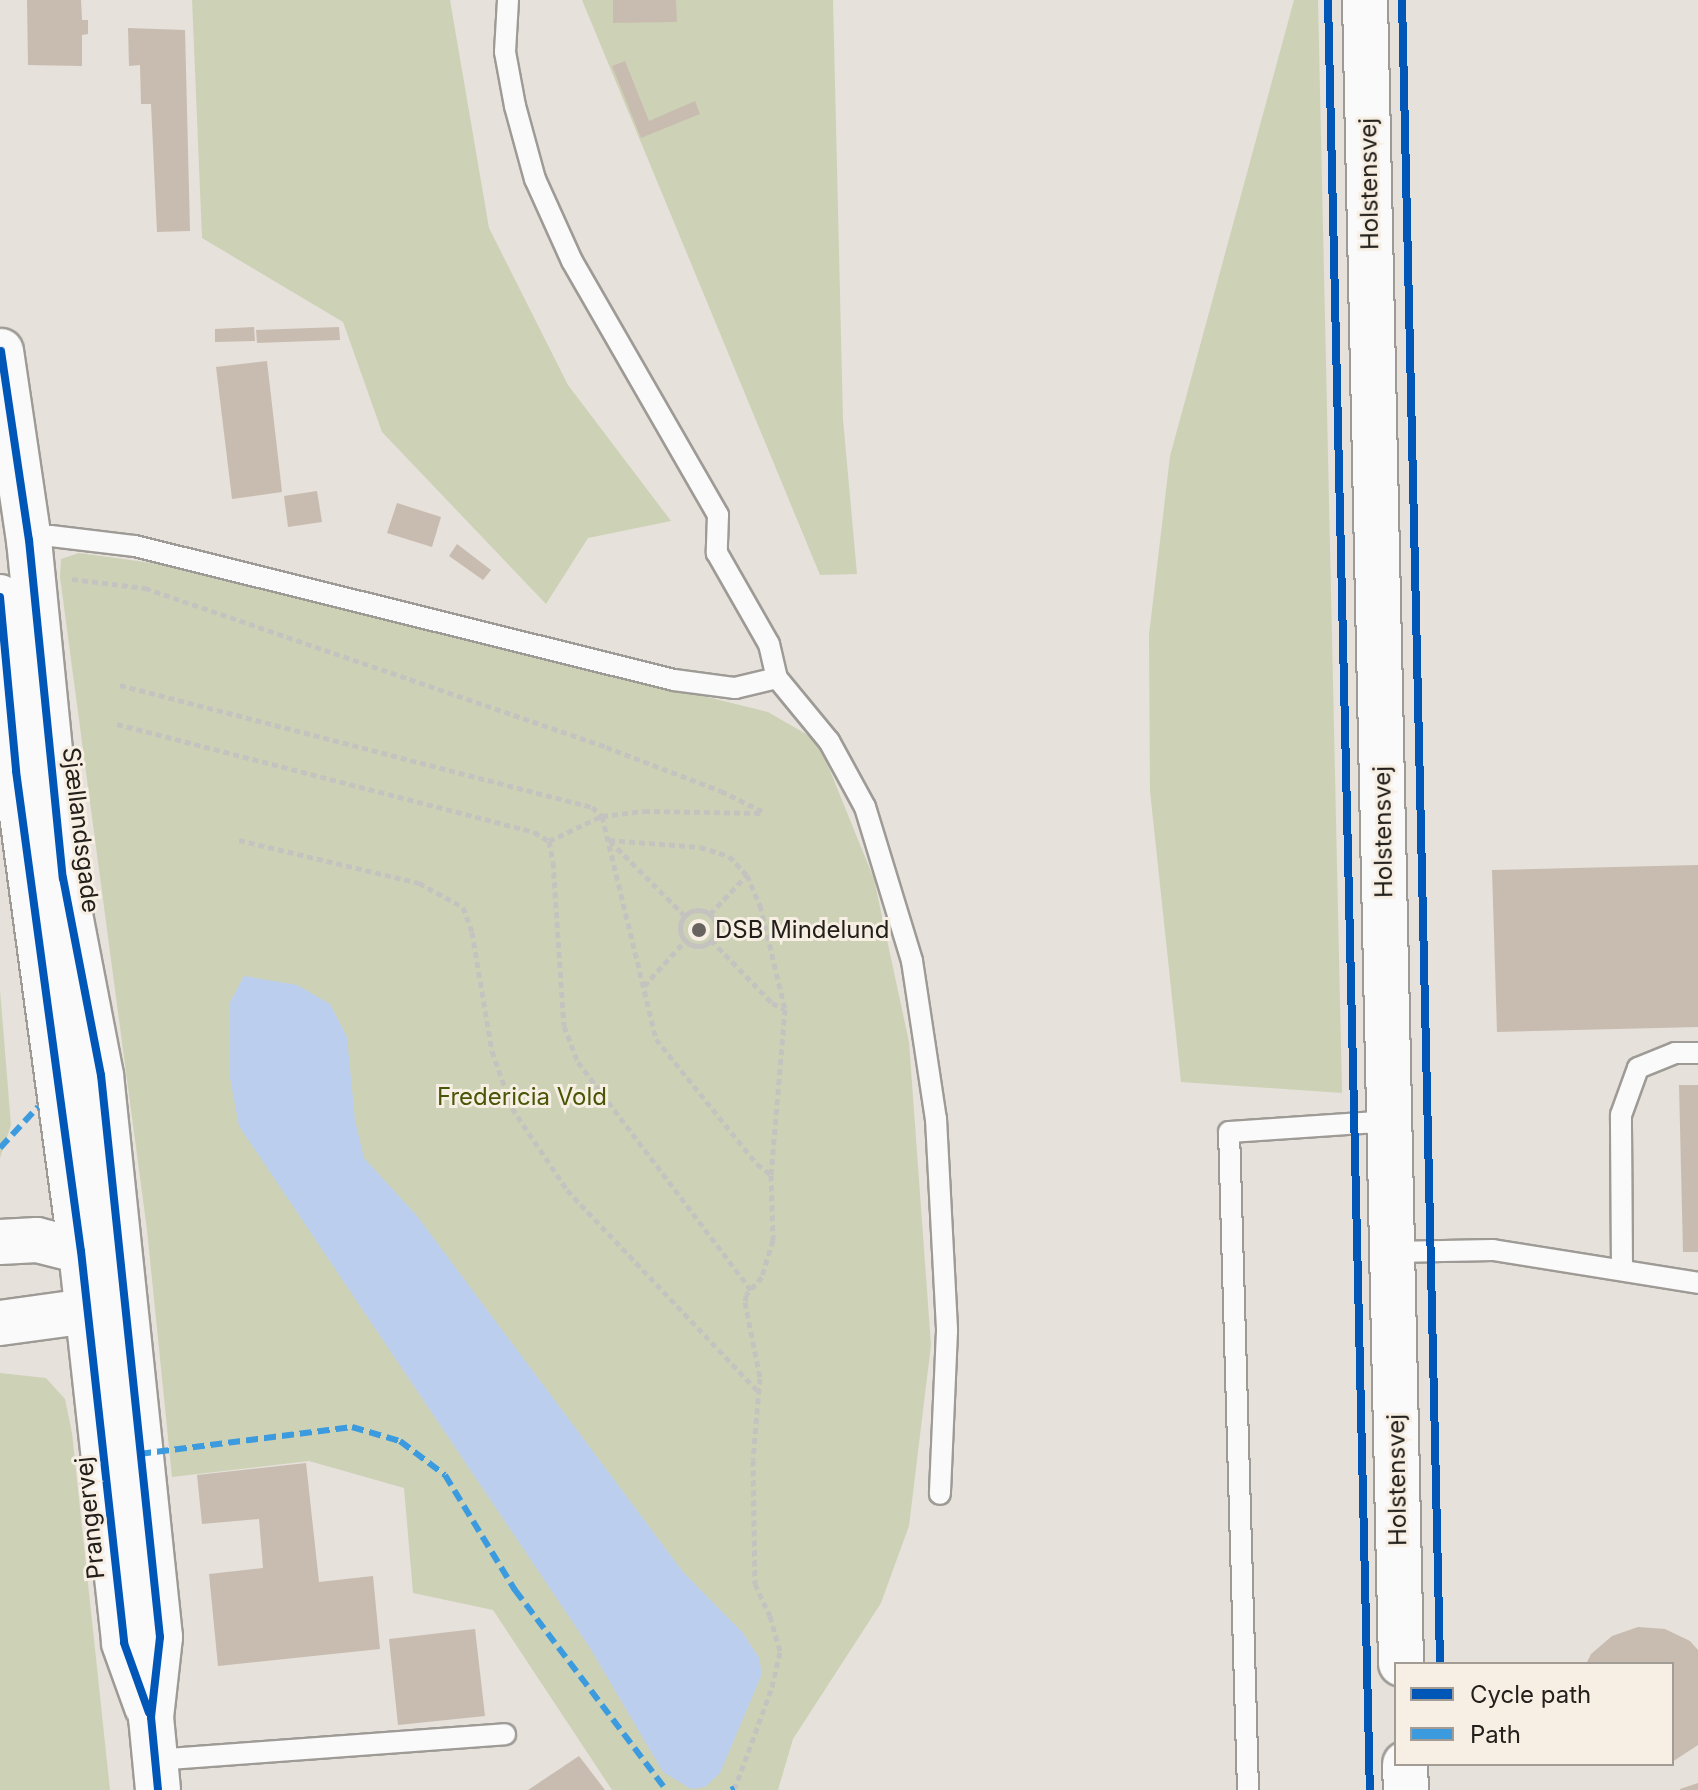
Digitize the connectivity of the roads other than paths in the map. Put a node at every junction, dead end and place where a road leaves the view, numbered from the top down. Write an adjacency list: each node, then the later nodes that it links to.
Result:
1 (508, 0): 8 (lane)
2 (1365, 0): 10 (street, Holstensvej)
3 (0, 323): 4 (street, Sjællandsgade)
4 (1, 351): 5 (street, Sjællandsgade); 6 (street, Sjællandsgade)
5 (0, 360)
6 (29, 540): 8 (lane); 15 (street, Sjællandsgade)
7 (0, 597): 12 (street)
8 (777, 678): 19 (lane)
9 (1698, 1053): 14 (lane)
10 (1389, 1121): 13 (street, Holstensvej); 25 (lane)
11 (0, 1242): 12 (street)
12 (81, 1251): 15 (street); 17 (street, Prangervej)
13 (1393, 1252): 14 (lane); 20 (street, Holstensvej)
14 (1622, 1269): 16 (lane)
15 (121, 1273): 17 (street); 21 (street, Prangervej)
16 (1698, 1283)
17 (88, 1311): 18 (street); 21 (street, Prangervej)
18 (0, 1323)
19 (940, 1494)
20 (1401, 1662)
21 (151, 1717): 24 (street, Prangervej)
22 (505, 1734): 24 (lane)
23 (1405, 1766): 26 (street)
24 (156, 1775)
25 (1248, 1790)
26 (1406, 1790)

